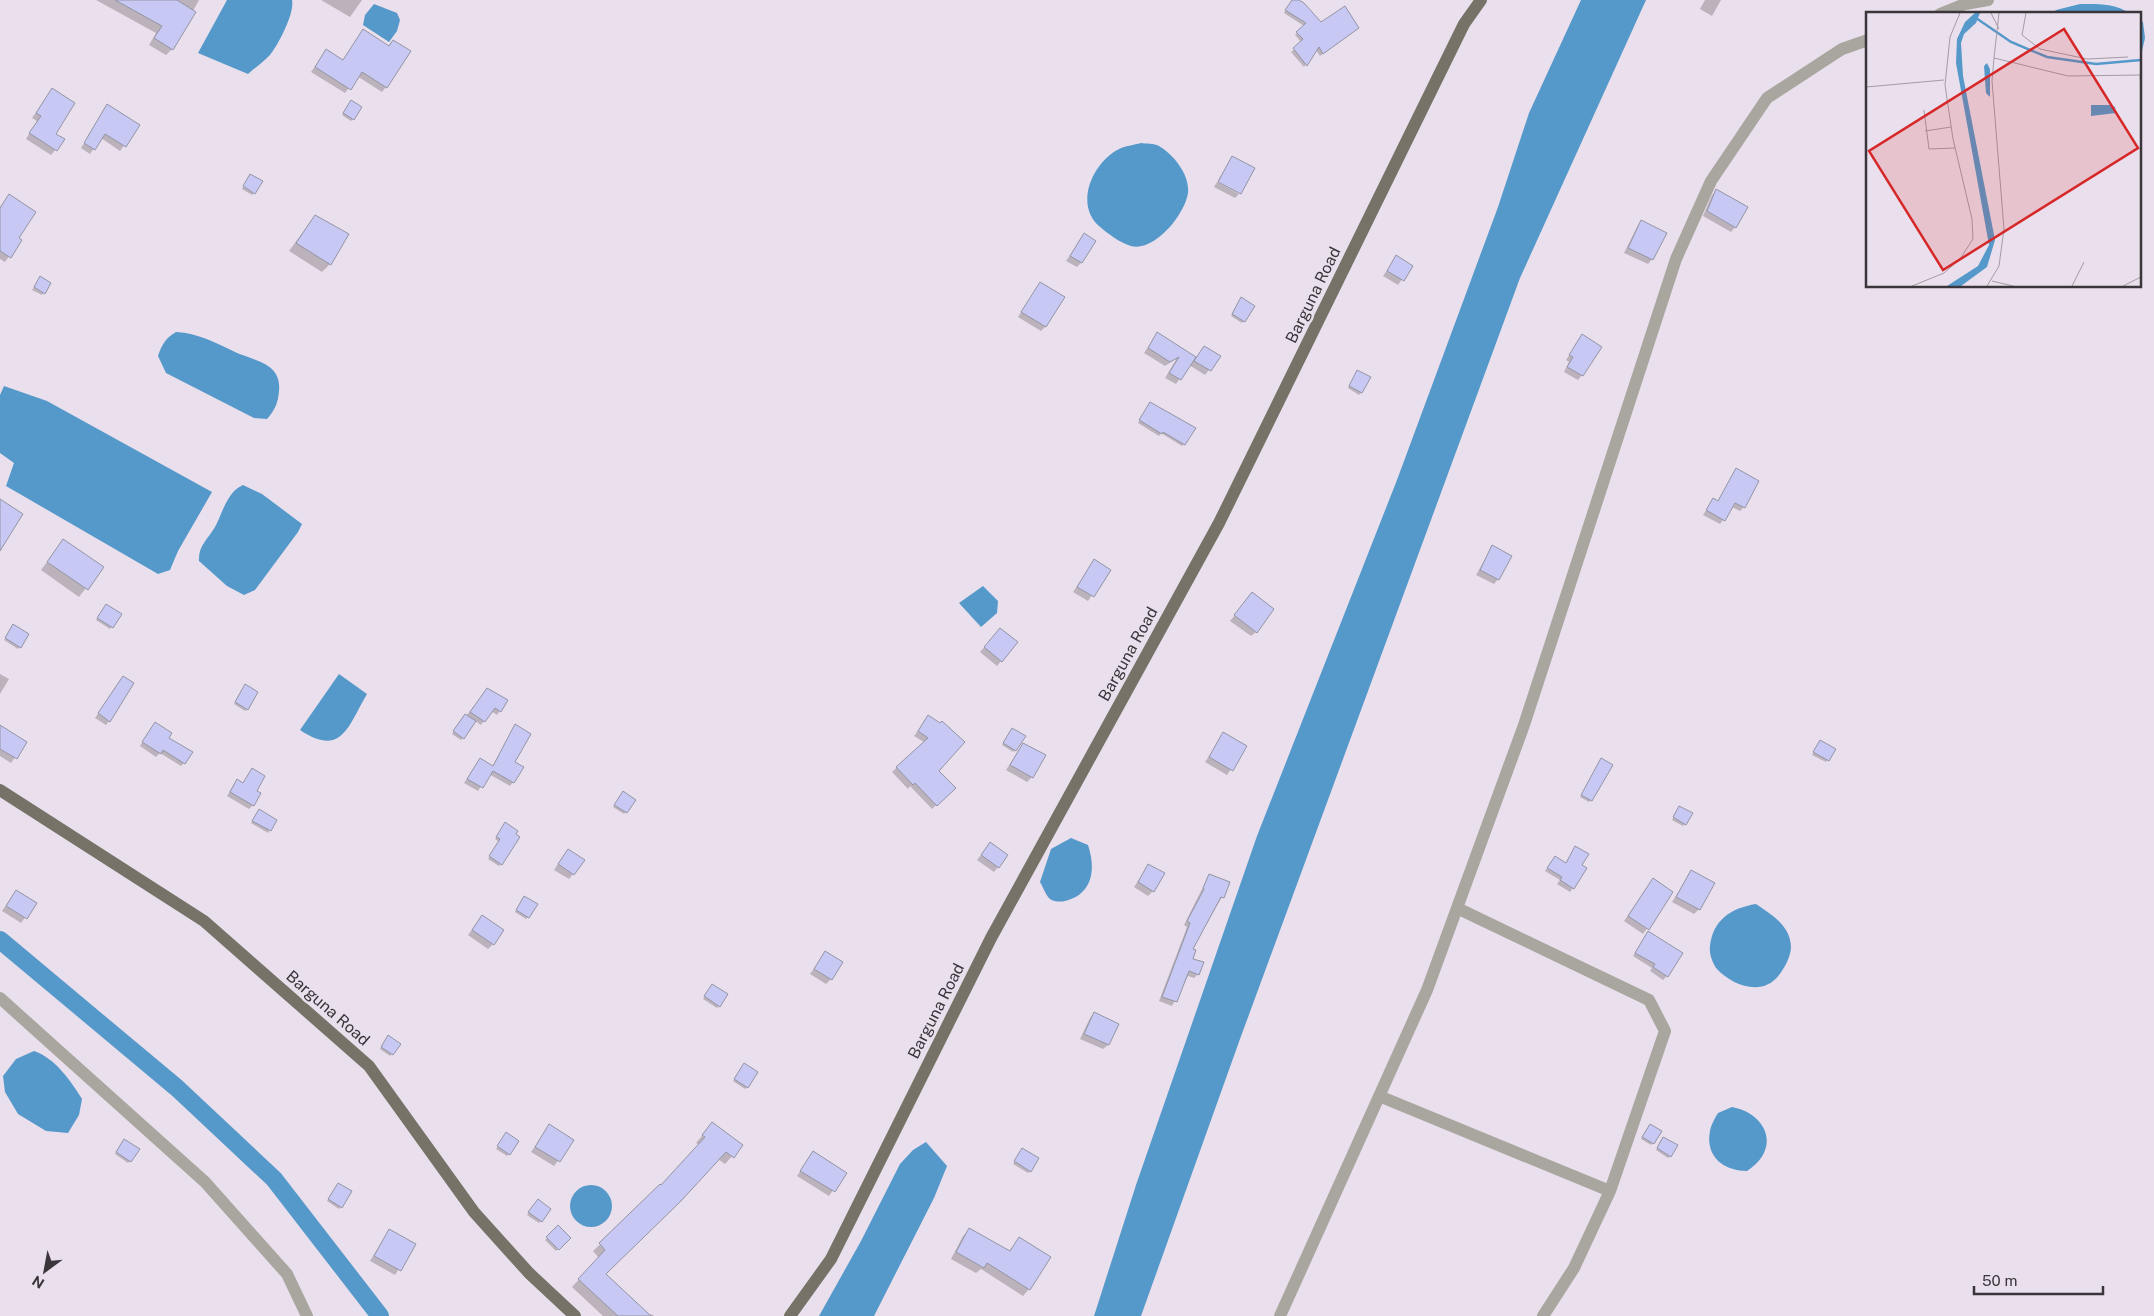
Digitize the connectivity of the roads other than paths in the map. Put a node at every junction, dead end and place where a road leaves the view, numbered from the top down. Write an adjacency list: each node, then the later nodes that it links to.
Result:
1 (1481, 0): 12 (main road, Barguna Road)
2 (1988, 0): 3 (street)
3 (1945, 12)
4 (1866, 41): 6 (street)
5 (0, 790): 11 (main road, Barguna Road)
6 (1458, 908): 8 (street); 9 (street)
7 (0, 998): 10 (street)
8 (1379, 1096): 9 (street); 13 (street)
9 (1610, 1192): 14 (street)
10 (307, 1316)
11 (575, 1316)
12 (790, 1316)
13 (1280, 1316)
14 (1543, 1316)

